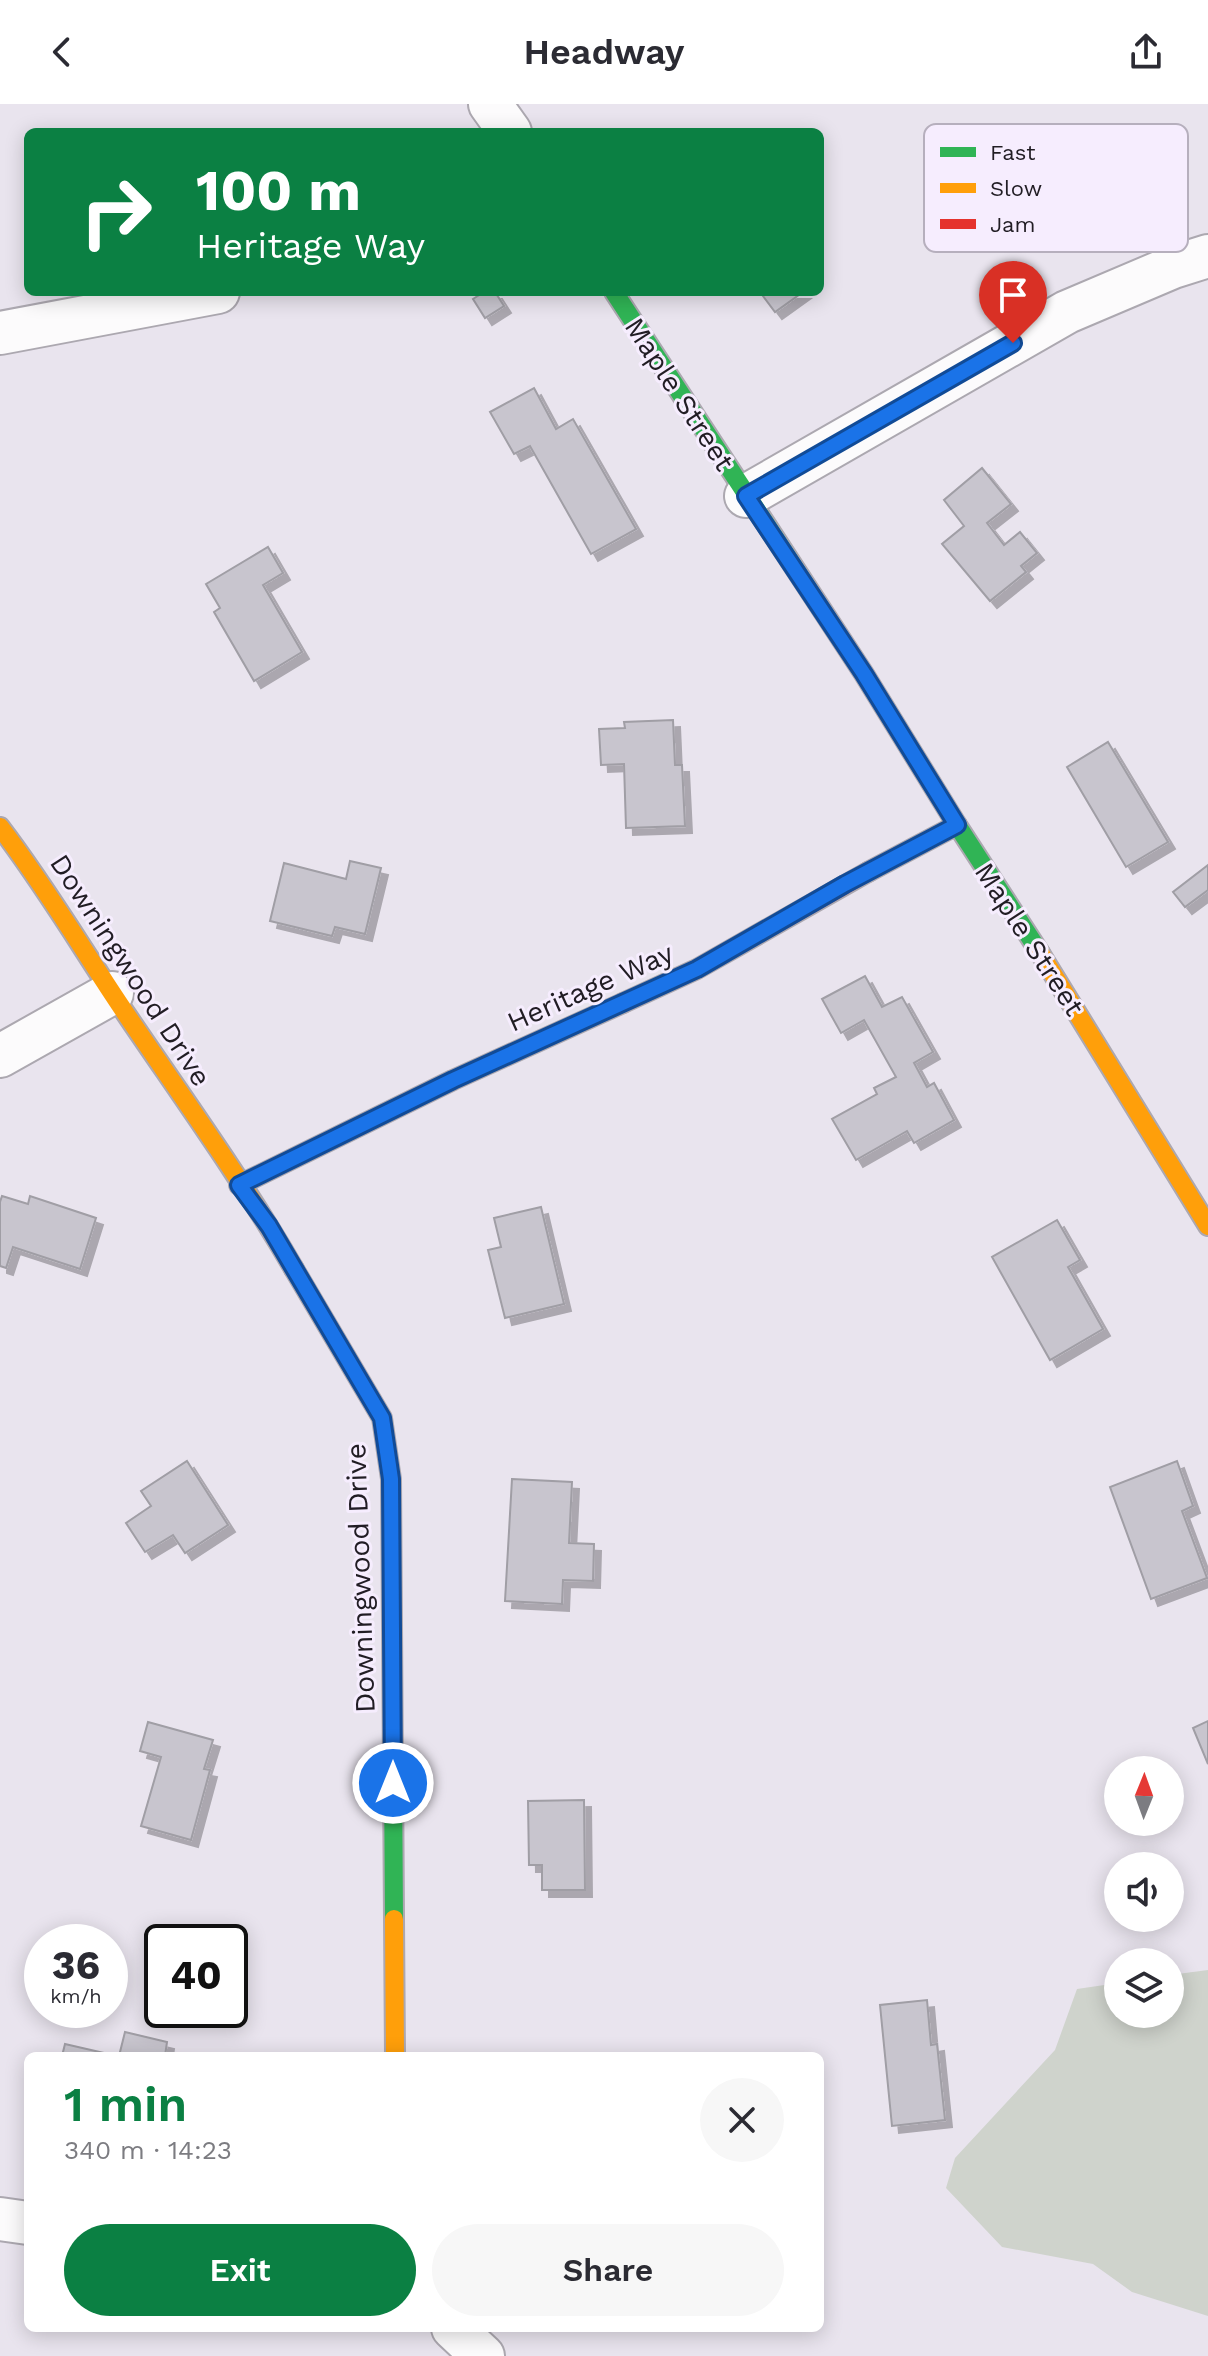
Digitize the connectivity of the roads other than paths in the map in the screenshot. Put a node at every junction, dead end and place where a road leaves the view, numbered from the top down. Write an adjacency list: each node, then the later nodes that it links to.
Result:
1 (490, 104): 2 (street)
2 (507, 128)
3 (1208, 256): 7 (street)
4 (197, 296): 6 (street)
5 (617, 296): 7 (street, Maple Street)
6 (0, 333)
7 (746, 496): 8 (street, Maple Street)
8 (957, 825): 12 (street, Heritage Way); 13 (street, Maple Street)
9 (0, 827): 10 (street, Downingwood Drive)
10 (112, 993): 11 (street); 12 (street, Downingwood Drive)
11 (0, 1056)
12 (239, 1185): 14 (street, Downingwood Drive)
13 (1208, 1226)
14 (395, 2052)
15 (0, 2219): 16 (street)
16 (24, 2222)
17 (457, 2332): 18 (street)
18 (483, 2356)

